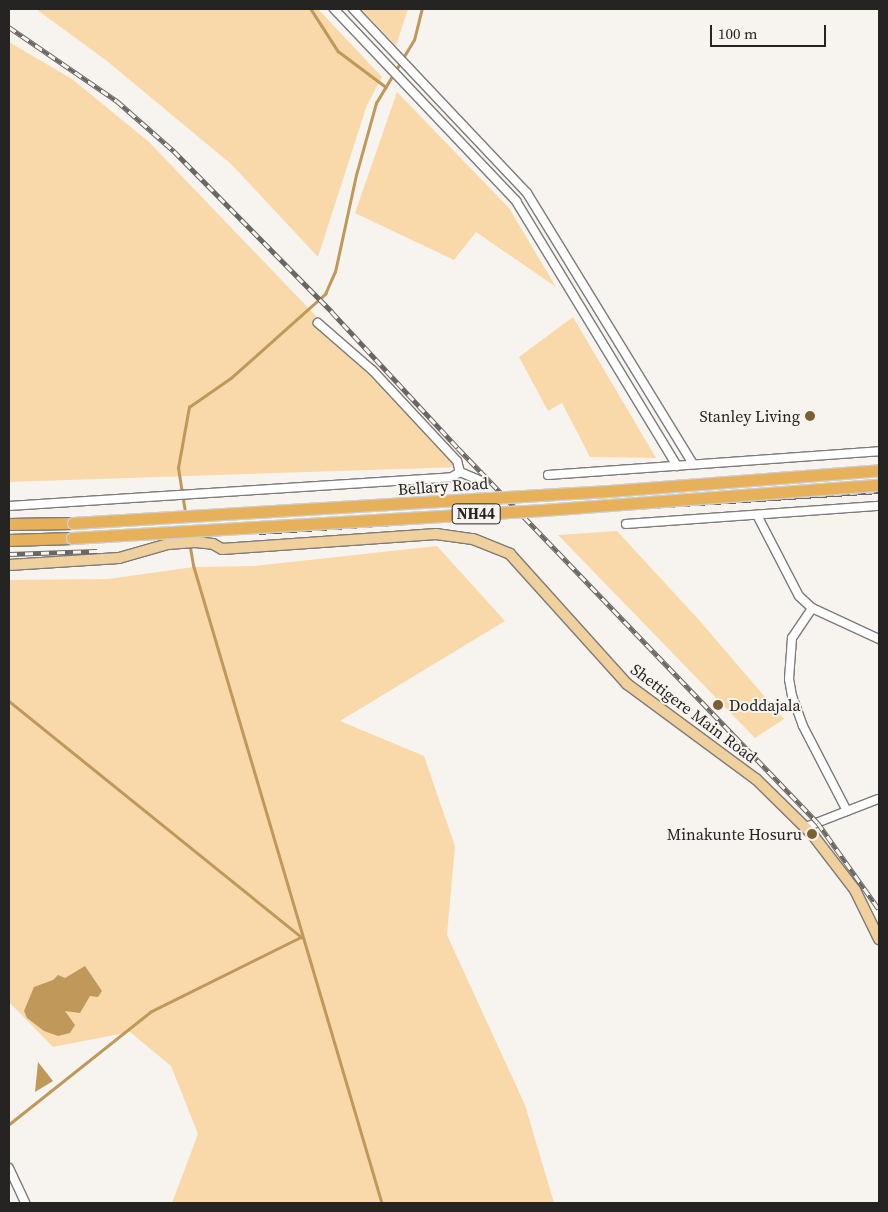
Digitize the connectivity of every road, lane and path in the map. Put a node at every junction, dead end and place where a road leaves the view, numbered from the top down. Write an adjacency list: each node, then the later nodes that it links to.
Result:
1 (334, 9): 6 (street)
2 (352, 9): 5 (street)
3 (318, 323): 8 (street)
4 (879, 451): 5 (street)
5 (693, 464): 6 (street)
6 (677, 466): 9 (street)
7 (879, 470): 15 (highway, Bellary Road / NH44, bridge)
8 (460, 472): 10 (street); 12 (street)
9 (548, 475)
10 (482, 482)
11 (879, 485): 17 (highway, Bellary Road / NH44, bridge)
12 (9, 506)
13 (879, 506): 14 (street)
14 (757, 515): 16 (street); 19 (street)
15 (9, 524)
16 (626, 524)
17 (9, 540)
18 (9, 565): 23 (main road, Shettigere Main Road)
19 (812, 608): 20 (street); 22 (street)
20 (879, 638)
21 (879, 799): 22 (street)
22 (847, 811): 23 (street)
23 (806, 828): 24 (main road, Shettigere Main Road)
24 (879, 939)
25 (9, 1168): 26 (street)
26 (25, 1203)

